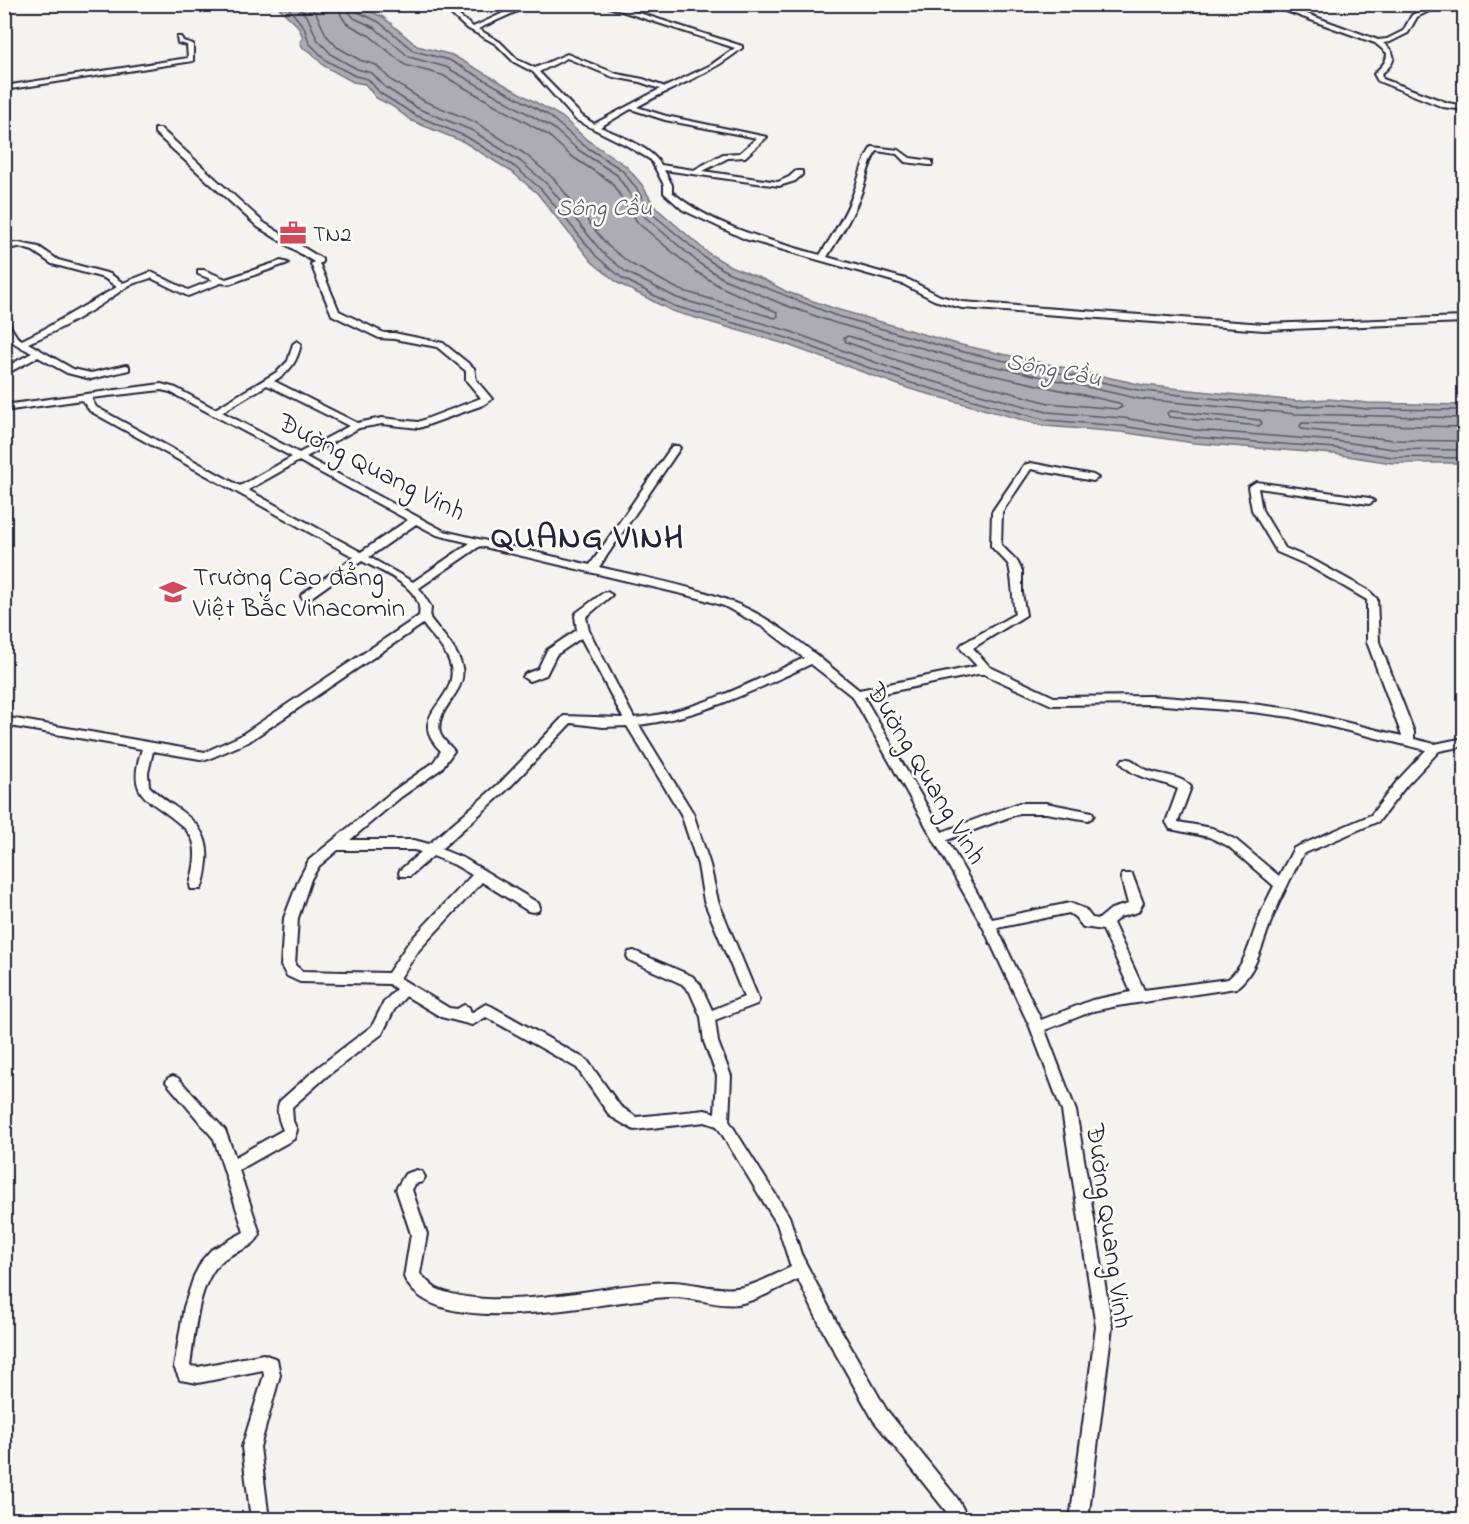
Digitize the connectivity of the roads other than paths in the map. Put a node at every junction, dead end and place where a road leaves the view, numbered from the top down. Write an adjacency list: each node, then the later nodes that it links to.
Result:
1 (480, 4): 8 (street)
2 (505, 4): 8 (street)
3 (603, 4): 13 (street)
4 (1243, 4): 5 (street)
5 (1272, 4): 10 (street)
6 (1440, 4): 7 (street)
7 (1428, 7): 10 (street)
8 (473, 29): 11 (street)
9 (179, 38): 12 (street)
10 (1377, 42): 15 (street)
11 (535, 71): 13 (street); 16 (street)
12 (4, 88)
13 (665, 89): 14 (street)
14 (631, 107): 16 (street); 20 (street)
15 (1463, 109)
16 (594, 127): 19 (street)
17 (159, 131): 39 (street)
18 (929, 163): 23 (street)
19 (660, 166): 20 (street); 23 (street)
20 (697, 171): 21 (street)
21 (799, 173)
22 (4, 247): 27 (street)
23 (822, 258): 28 (street)
24 (284, 263): 26 (street)
25 (201, 272): 26 (street)
26 (220, 280): 27 (street)
27 (122, 286): 30 (street)
28 (1464, 320)
29 (4, 323): 30 (street)
30 (21, 343): 32 (street)
31 (297, 344): 35 (street)
32 (38, 353): 33 (street); 34 (street)
33 (126, 368)
34 (4, 372)
35 (268, 382): 38 (street); 39 (street)
36 (85, 397): 37 (street, Đường Quang Vinh); 38 (street, Đường Quang Vinh); 43 (street)
37 (4, 408)
38 (216, 412): 41 (street, Đường Quang Vinh)
39 (356, 426): 41 (street)
40 (675, 448): 48 (street)
41 (298, 457): 43 (street); 45 (street, Đường Quang Vinh)
42 (1093, 478): 55 (street)
43 (240, 490): 47 (street)
44 (1369, 501): 60 (street)
45 (416, 519): 46 (street, Đường Quang Vinh); 47 (street)
46 (477, 543): 48 (street, Đường Quang Vinh); 49 (street)
47 (360, 556): 49 (street); 51 (street)
48 (593, 569): 54 (street, Đường Quang Vinh)
49 (414, 587): 52 (street)
50 (607, 595): 53 (street)
51 (306, 596)
52 (424, 618): 62 (street); 67 (street)
53 (583, 631): 56 (street); 59 (street)
54 (812, 659): 57 (street, Đường Quang Vinh); 59 (street)
55 (986, 670): 57 (street); 60 (street)
56 (529, 677)
57 (857, 694): 66 (street, Đường Quang Vinh)
58 (4, 721): 62 (street)
59 (630, 721): 68 (street); 81 (street)
60 (1408, 741): 63 (street)
61 (1464, 742): 63 (street)
62 (149, 746): 72 (street)
63 (1435, 748): 73 (street)
64 (1127, 762): 73 (street)
65 (1088, 814): 66 (street)
66 (939, 838): 76 (street, Đường Quang Vinh)
67 (337, 845): 68 (street); 78 (street)
68 (432, 850): 69 (street); 70 (street)
69 (405, 873)
70 (479, 876): 74 (street); 78 (street)
71 (1127, 878): 75 (street)
72 (196, 885)
73 (1281, 885): 80 (street)
74 (533, 907)
75 (1106, 922): 76 (street); 80 (street)
76 (989, 925): 82 (street, Đường Quang Vinh)
77 (634, 956): 81 (street)
78 (392, 979): 79 (street)
79 (405, 988): 84 (street); 85 (street)
80 (1140, 996): 82 (street)
81 (708, 1017): 84 (street)
82 (1037, 1027): 90 (street, Đường Quang Vinh)
83 (173, 1082): 85 (street)
84 (722, 1121): 87 (street)
85 (231, 1167): 88 (street)
86 (417, 1177): 87 (street)
87 (801, 1270): 89 (street)
88 (260, 1520)
89 (960, 1520)
90 (1079, 1520)

